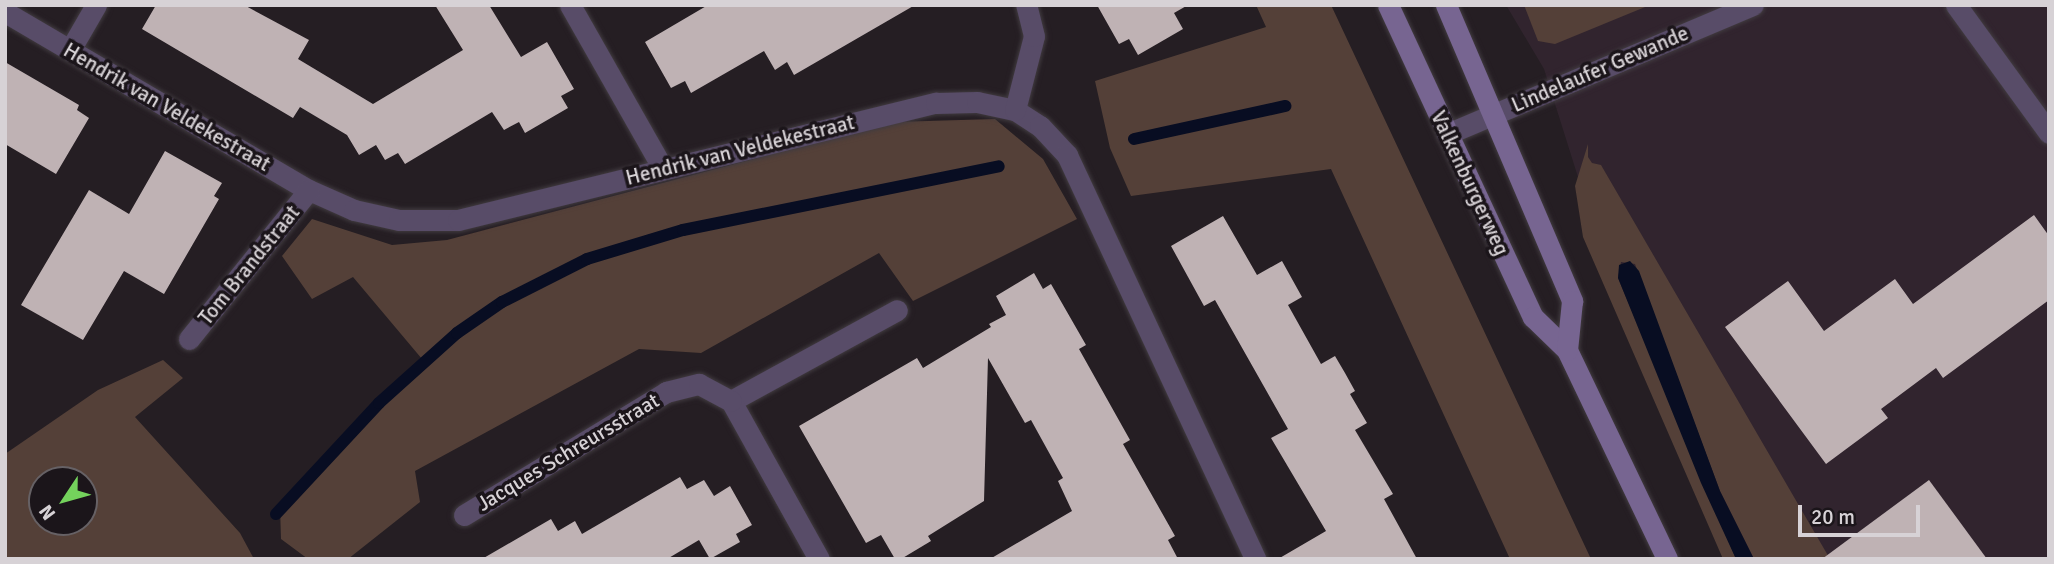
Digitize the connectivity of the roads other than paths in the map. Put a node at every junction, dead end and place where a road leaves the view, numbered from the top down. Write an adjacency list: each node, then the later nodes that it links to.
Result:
1 (96, 5): 9 (street)
2 (570, 5): 14 (street)
3 (1026, 5): 10 (street)
4 (1388, 5): 13 (main road, Valkenburgerweg)
5 (1446, 5): 11 (main road)
6 (1753, 5): 11 (street, Lindelaufer Gewande)
7 (1956, 5): 12 (street)
8 (5, 12): 9 (street, Hendrik van Veldekestraat)
9 (70, 50): 15 (street, Hendrik van Veldekestraat)
10 (1015, 110): 14 (street, Hendrik van Veldekestraat); 22 (street, Hendrik van Veldekestraat)
11 (1495, 114): 13 (street, Lindelaufer Gewande); 18 (main road)
12 (2049, 133)
13 (1447, 134): 18 (main road, Valkenburgerweg)
14 (662, 167): 15 (street, Hendrik van Veldekestraat)
15 (309, 190): 17 (street, Tom Brandstraat)
16 (897, 310): 19 (street)
17 (189, 339)
18 (1567, 349): 23 (main road, Valkenburgerweg)
19 (731, 401): 20 (street, Jacques Schreursstraat); 21 (street)
20 (464, 515)
21 (819, 559)
22 (1255, 559)
23 (1667, 559)

